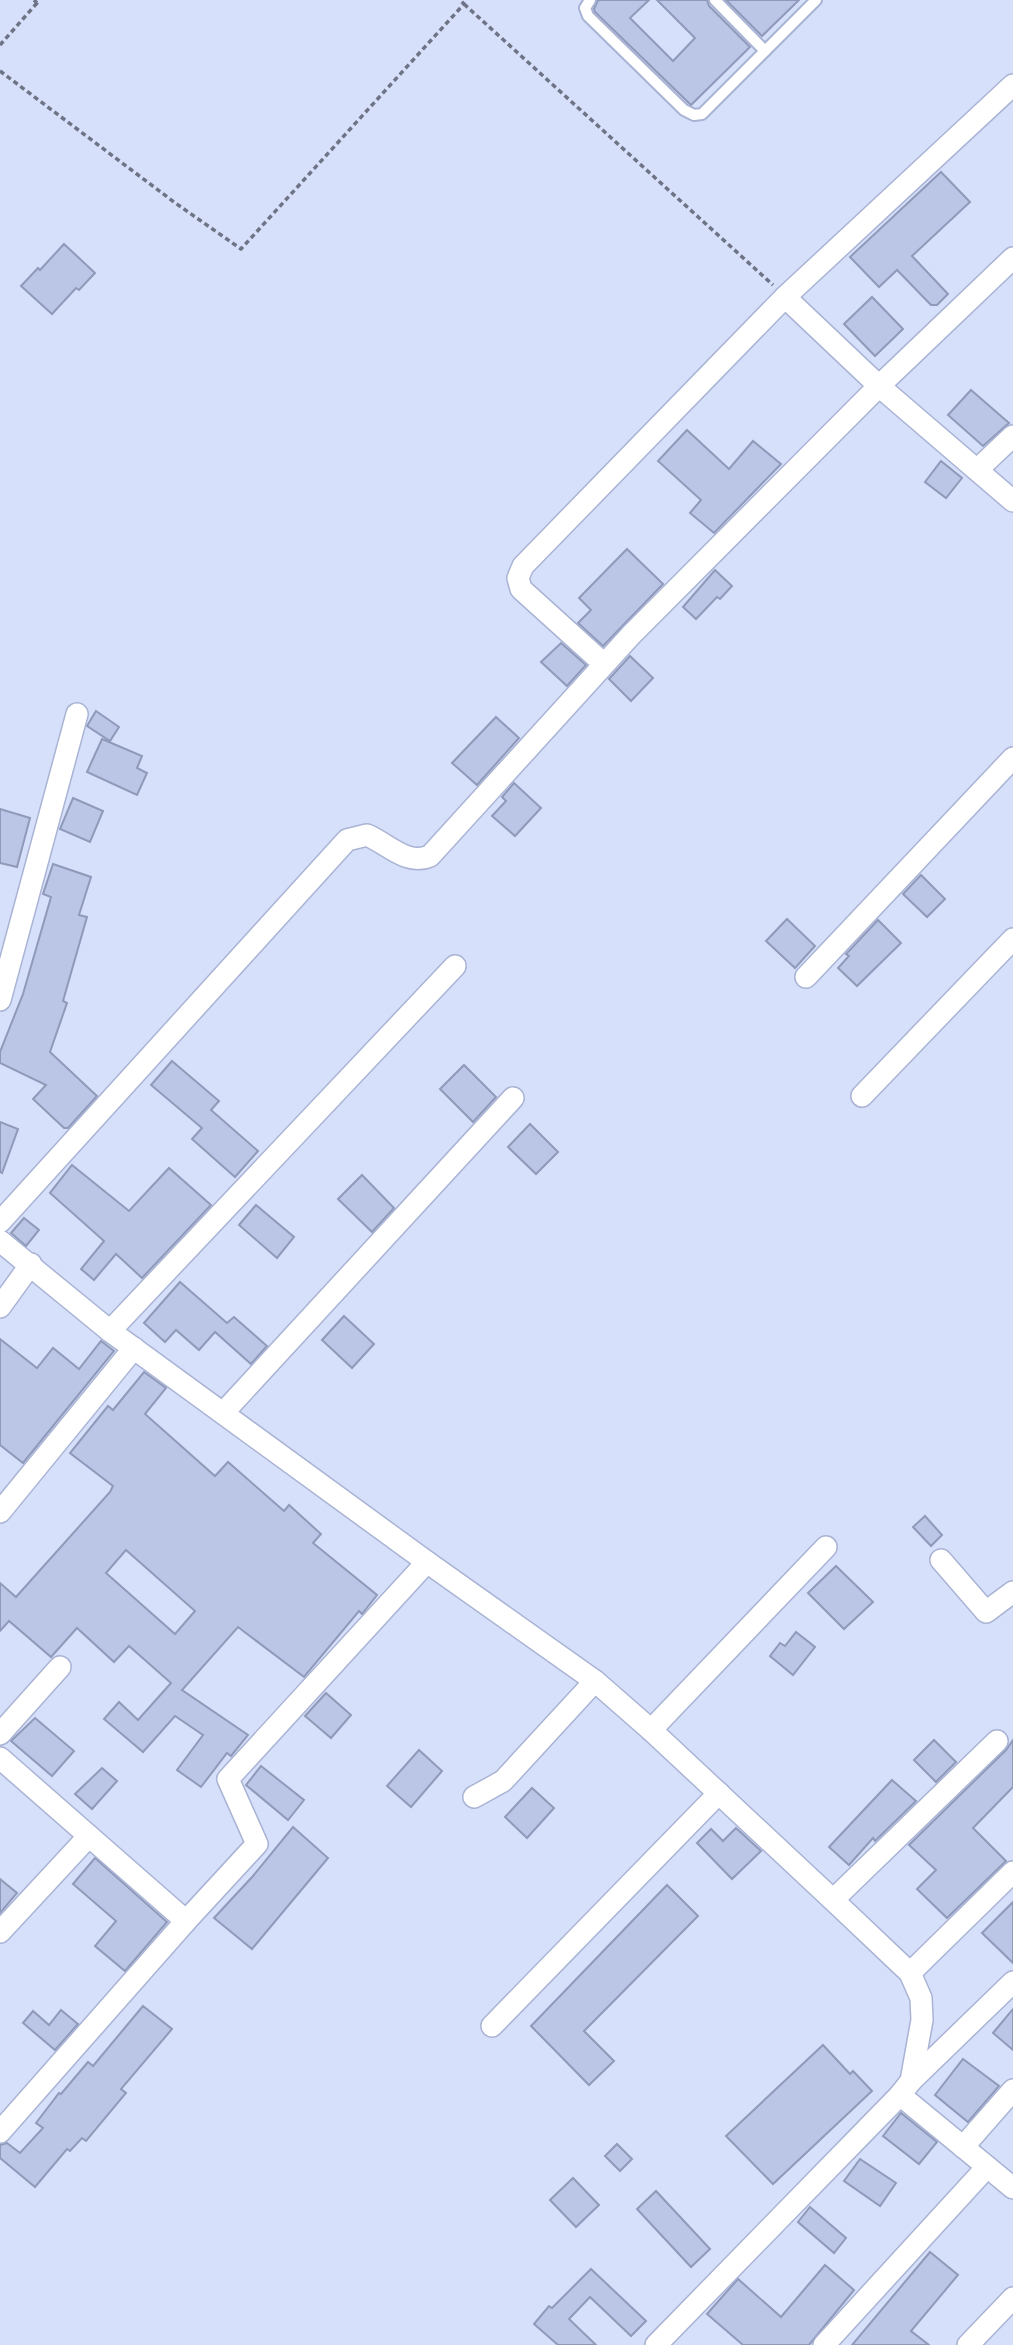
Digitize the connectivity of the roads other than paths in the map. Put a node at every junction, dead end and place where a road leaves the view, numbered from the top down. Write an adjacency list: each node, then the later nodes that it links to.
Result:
1 (590, 0): 4 (lane)
2 (715, 0): 4 (lane)
3 (816, 0): 4 (lane)
4 (765, 51)
5 (1013, 85): 7 (street)
6 (1013, 258): 8 (street)
7 (785, 297): 8 (street); 12 (street)
8 (878, 386): 10 (street); 12 (street)
9 (1013, 436): 10 (street)
10 (978, 470): 11 (street)
11 (1013, 501)
12 (604, 664): 21 (street)
13 (77, 714): 18 (street)
14 (1013, 758): 17 (street)
15 (1013, 939): 19 (street)
16 (455, 966): 25 (street)
17 (806, 977)
18 (0, 1000)
19 (862, 1096)
20 (513, 1098): 27 (street)
21 (0, 1222)
22 (0, 1241): 23 (street)
23 (30, 1264): 24 (street); 25 (street)
24 (0, 1307)
25 (110, 1331): 26 (street)
26 (134, 1348): 27 (street); 28 (street)
27 (223, 1413): 31 (street)
28 (0, 1513)
29 (826, 1547): 35 (street)
30 (941, 1560): 32 (street)
31 (427, 1562): 34 (street); 44 (street)
32 (1013, 1592)
33 (60, 1667): 36 (street)
34 (595, 1681): 35 (street); 40 (street)
35 (652, 1730): 39 (street)
36 (0, 1734)
37 (997, 1741): 43 (street)
38 (0, 1758): 41 (street)
39 (719, 1793): 43 (street); 48 (street)
40 (474, 1797)
41 (89, 1836): 44 (street); 45 (street)
42 (1013, 1872): 46 (street)
43 (833, 1900): 46 (street)
44 (186, 1921): 51 (street)
45 (0, 1933)
46 (910, 1973): 49 (street)
47 (1013, 1982): 49 (street)
48 (492, 2026)
49 (905, 2088): 52 (street); 56 (street)
50 (1013, 2091): 52 (street)
51 (0, 2132)
52 (963, 2147): 53 (street)
53 (988, 2167): 54 (street); 57 (street)
54 (1013, 2188)
55 (1013, 2298): 58 (street)
56 (656, 2345)
57 (824, 2345)
58 (968, 2345)

